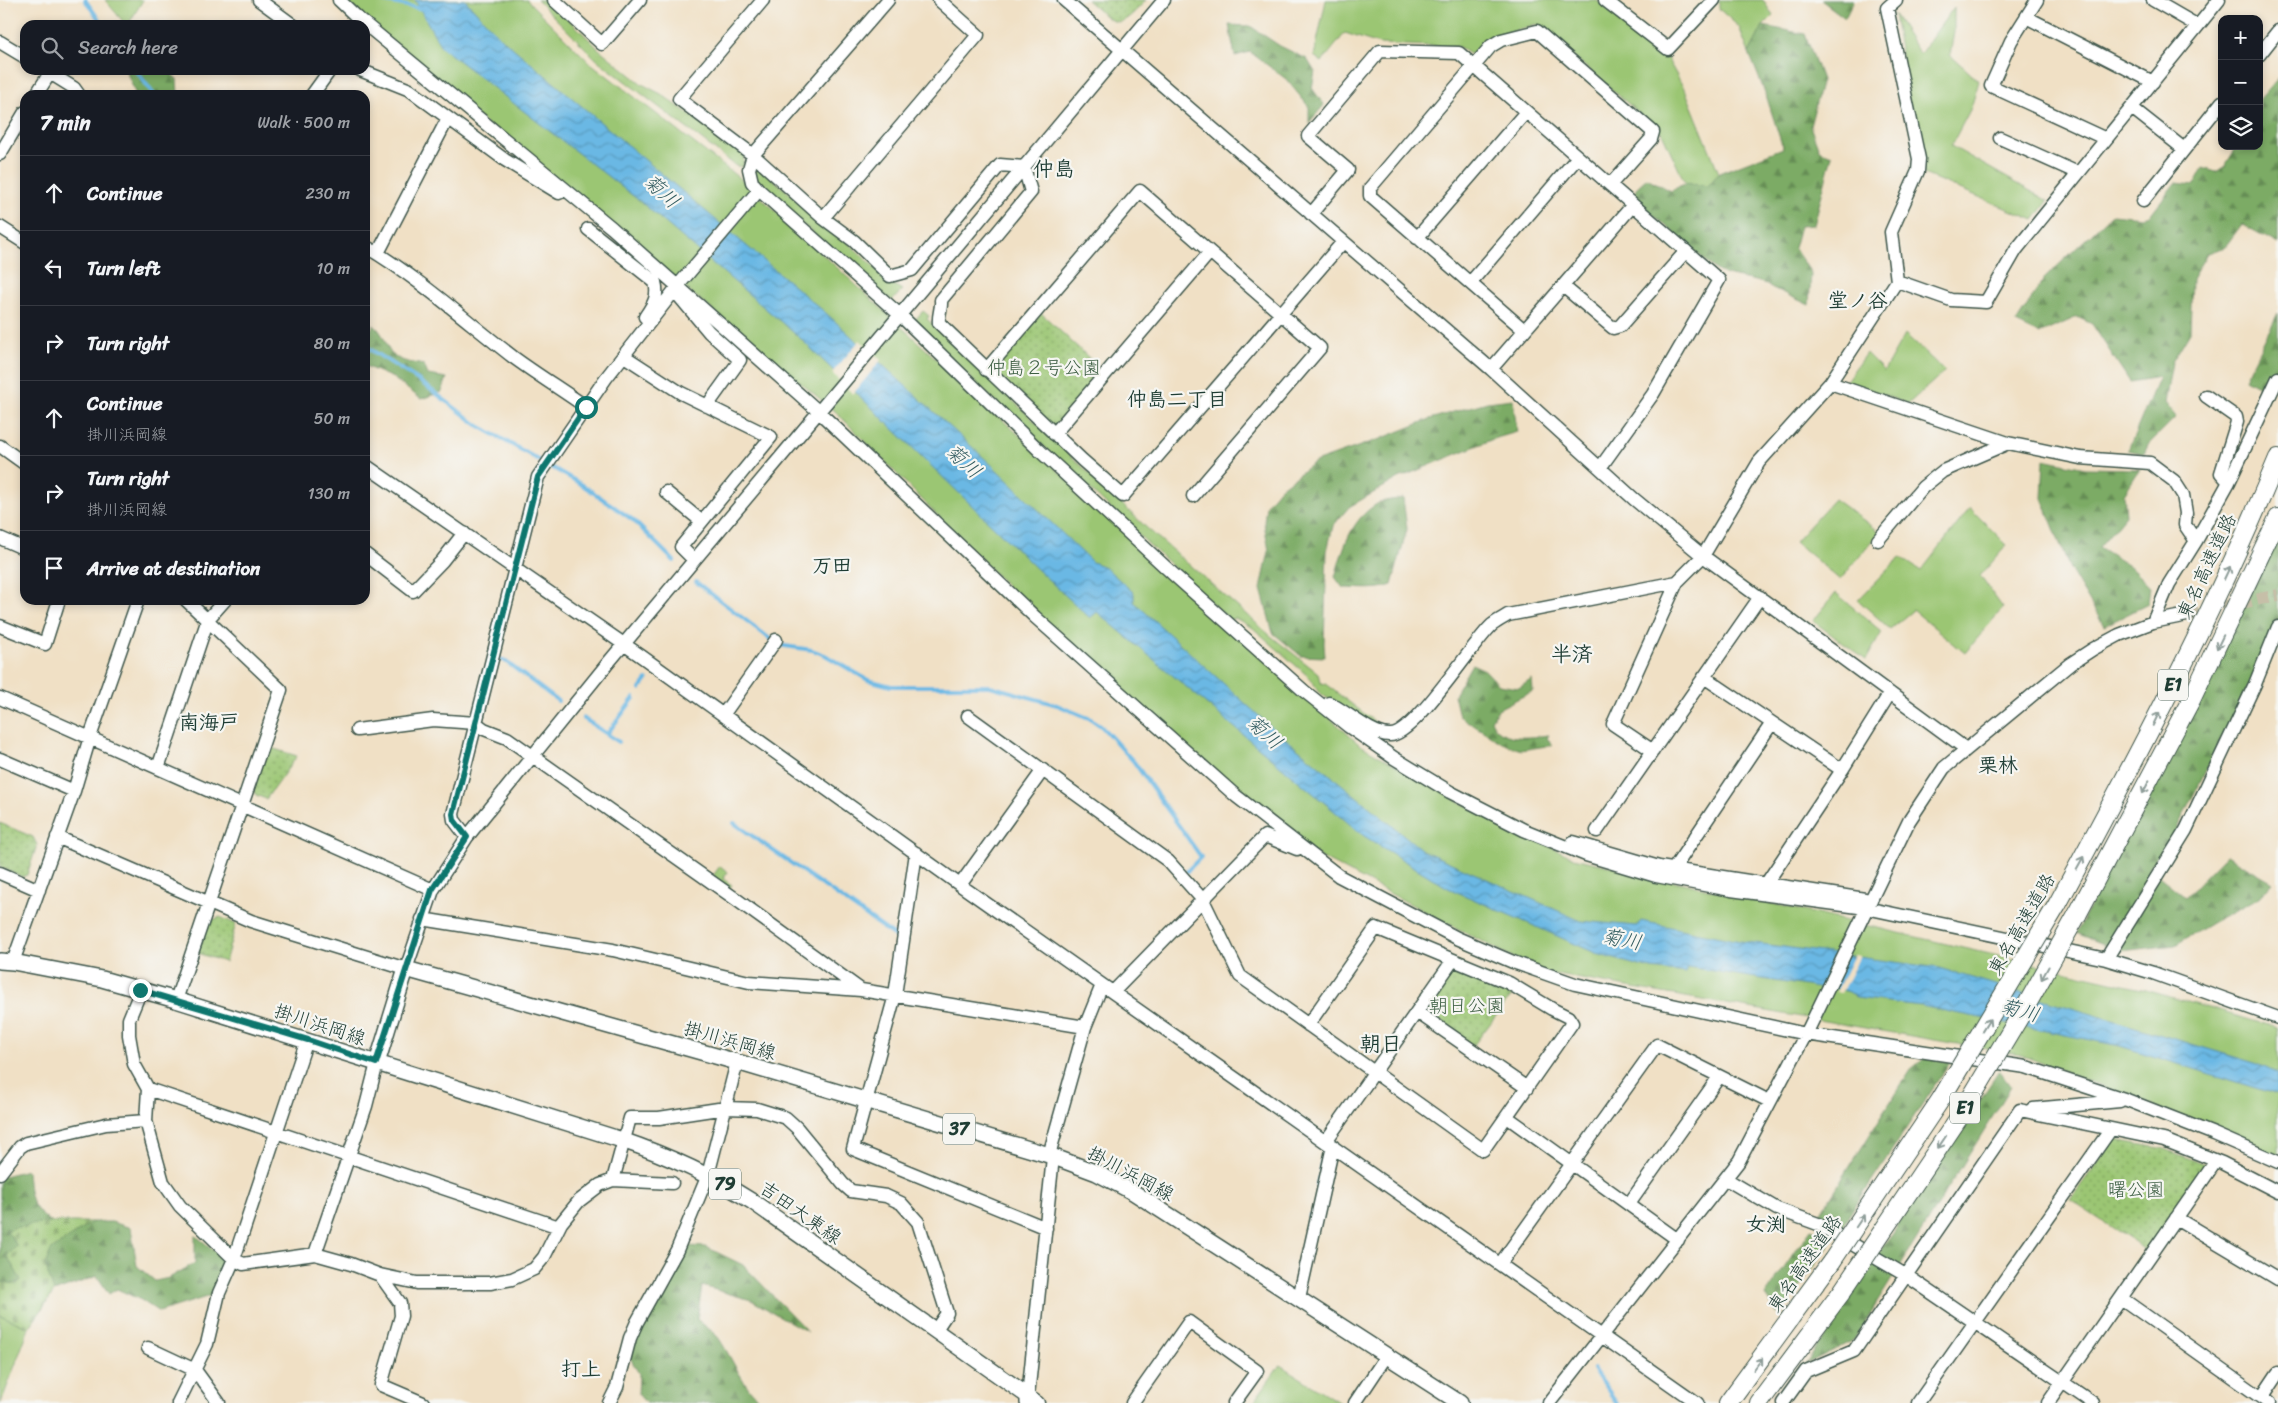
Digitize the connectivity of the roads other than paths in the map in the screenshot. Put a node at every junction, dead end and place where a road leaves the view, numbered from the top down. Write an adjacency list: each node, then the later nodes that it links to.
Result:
1 (259, 0): 17 (street)
2 (339, 0): 18 (street)
3 (554, 0): 4 (street)
4 (640, 0)
5 (763, 0): 44 (street)
6 (888, 0): 44 (street)
7 (939, 0): 54 (street)
8 (1064, 0): 23 (street)
9 (1164, 0): 23 (street)
10 (1714, 0): 15 (street)
11 (1896, 0): 64 (street)
12 (2037, 0): 16 (street)
13 (2153, 0): 19 (street)
14 (2219, 0): 19 (street)
15 (1608, 1)
16 (2026, 17): 31 (street); 41 (street)
17 (286, 20)
18 (359, 20)
19 (2198, 26): 31 (street)
20 (370, 29): 53 (street)
21 (2278, 31): 24 (street)
22 (0, 42): 25 (street)
23 (1123, 50): 46 (street); 52 (street)
24 (2263, 50)
25 (20, 54)
26 (1474, 66): 37 (street); 48 (street); 52 (street); 57 (street)
27 (370, 74): 38 (street)
28 (46, 75): 32 (street)
29 (52, 75): 33 (street)
30 (326, 75): 34 (street)
31 (2152, 82): 36 (street)
32 (38, 90)
33 (75, 90)
34 (316, 90)
35 (2220, 105): 42 (street)
36 (2132, 108): 41 (street); 42 (street)
37 (1526, 112): 45 (street); 57 (street)
38 (448, 118): 53 (street); 63 (street)
39 (20, 120): 43 (street)
40 (2000, 138): 47 (street)
41 (2106, 139): 47 (street)
42 (2184, 149): 50 (street)
43 (0, 154)
44 (753, 155): 49 (street); 54 (street)
45 (1578, 157): 48 (street); 65 (street)
46 (1024, 167): 54 (street); 69 (street); 73 (street)
47 (2078, 173): 64 (street)
48 (1610, 185): 51 (street)
49 (758, 192): 67 (street); 69 (street)
50 (2143, 200)
51 (1632, 204): 61 (street); 66 (street)
52 (1311, 214): 59 (street)
53 (598, 216): 67 (street)
54 (823, 218)
55 (0, 227): 58 (street)
56 (588, 228): 74 (street)
57 (1417, 238): 65 (street)
58 (20, 240)
59 (1343, 242): 68 (street); 72 (street)
60 (370, 249): 63 (street)
61 (1686, 251): 66 (street); 87 (street)
62 (1210, 252): 68 (street); 73 (street); 81 (street)
63 (378, 254): 79 (street)
64 (1897, 280): 76 (street)
65 (1470, 283): 70 (street)
66 (1563, 286): 70 (street)
67 (678, 287): 71 (street); 78 (street); 80 (street)
68 (1281, 314): 81 (street); 90 (street)
69 (898, 317): 80 (street); 116 (street)
70 (1524, 330): 72 (street)
71 (624, 356): 74 (street); 78 (street)
72 (1491, 369): 87 (street)
73 (986, 370): 81 (street)
74 (606, 378): 79 (street)
75 (2278, 378): 88 (street)
76 (1830, 383): 82 (street); 98 (street)
77 (2206, 396): 88 (street)
78 (707, 406): 92 (street)
79 (586, 407): 101 (street)
80 (819, 409): 100 (street); 139 (street)
81 (1054, 434)
82 (2008, 443): 95 (street); 96 (street)
83 (0, 446): 85 (street)
84 (2278, 458): 227 (highway, 東名高速道路 / E1, one-way to 84, bridge)
85 (20, 460)
86 (370, 468): 93 (street)
87 (1600, 468): 98 (street)
88 (2229, 482): 96 (street)
89 (666, 492): 92 (street)
90 (1193, 496)
91 (2278, 518): 204 (highway, E1, one-way to 204, bridge)
92 (701, 521): 100 (street)
93 (464, 533): 99 (street); 101 (street)
94 (0, 538): 97 (street)
95 (1878, 540)
96 (2196, 542): 110 (street)
97 (20, 547)
98 (1703, 556): 102 (street); 103 (street)
99 (370, 558)
100 (692, 563): 114 (street)
101 (516, 568): 114 (street); 121 (street)
102 (1677, 582): 116 (street); 126 (street)
103 (1760, 596): 115 (street); 117 (street)
104 (57, 605): 111 (street)
105 (136, 605): 124 (street)
106 (192, 605): 109 (street)
107 (221, 605): 109 (street)
108 (2187, 615): 110 (street)
109 (208, 619): 129 (street); 133 (street)
110 (2153, 622): 125 (street)
111 (0, 626)
112 (2278, 627): 150 (street)
113 (774, 643): 119 (street)
114 (624, 645): 119 (street); 127 (street)
115 (1704, 677): 122 (street); 126 (street)
116 (1304, 691): 137 (street)
117 (1890, 693): 125 (street); 131 (street)
118 (0, 698): 124 (street)
119 (723, 715): 138 (street)
120 (968, 716): 130 (street)
121 (476, 723): 123 (street); 127 (street); 136 (street)
122 (1772, 723): 131 (street); 140 (street)
123 (357, 730)
124 (90, 737): 129 (street); 132 (street)
125 (1966, 749): 148 (street)
126 (1652, 751): 134 (street)
127 (533, 756): 136 (street); 156 (street)
128 (0, 758): 132 (street)
129 (158, 768): 133 (street)
130 (1044, 770): 143 (street); 146 (street)
131 (1842, 770): 142 (street)
132 (74, 791): 135 (street)
133 (243, 805): 145 (street); 147 (street)
134 (1597, 831)
135 (57, 837): 144 (street); 147 (street)
136 (467, 837): 145 (street)
137 (1549, 839): 140 (street); 148 (street)
138 (916, 853): 143 (street); 157 (street)
139 (1311, 855): 146 (street); 163 (street)
140 (1673, 870): 142 (street)
141 (0, 874): 144 (street)
142 (1766, 884): 148 (street)
143 (960, 885): 154 (street)
144 (39, 890): 152 (street)
145 (432, 890): 149 (street)
146 (1203, 900): 154 (street); 161 (street)
147 (209, 902): 153 (street); 158 (street)
148 (1867, 907): 150 (street); 163 (street)
149 (422, 919): 153 (street); 156 (street)
150 (2106, 959): 160 (street)
151 (1453, 960): 159 (street); 161 (street); 169 (street)
152 (7, 962): 155 (main road, 掛川浜岡線)
153 (406, 969): 165 (main road, 掛川浜岡線 / 37); 166 (main road, 掛川浜岡線)
154 (1107, 989): 162 (street); 181 (street)
155 (140, 990): 158 (main road, 掛川浜岡線); 170 (street)
156 (861, 990): 157 (street)
157 (895, 995): 162 (street); 173 (street)
158 (176, 1000): 164 (main road, 掛川浜岡線)
159 (1417, 1012): 167 (street); 169 (street)
160 (2278, 1018)
161 (1308, 1024): 167 (street)
162 (1085, 1026): 182 (street)
163 (1807, 1031): 171 (street); 172 (street)
164 (308, 1040): 166 (main road, 掛川浜岡線); 179 (street)
165 (738, 1062): 173 (main road, 掛川浜岡線 / 37); 174 (street)
166 (376, 1063): 180 (main road, 吉田大東線 / 79); 183 (street)
167 (1375, 1073): 176 (street); 181 (street)
168 (1719, 1077): 172 (street); 186 (street); 193 (street)
169 (1527, 1088): 176 (street)
170 (148, 1089): 177 (street); 179 (street)
171 (2127, 1100): 175 (street); 185 (street)
172 (1769, 1101): 189 (street)
173 (867, 1102): 182 (main road, 掛川浜岡線 / 37); 196 (street)
174 (725, 1108): 180 (street); 188 (street); 208 (street)
175 (2020, 1110): 178 (street); 202 (street)
176 (1506, 1117): 186 (street)
177 (146, 1121): 187 (street); 199 (street)
178 (2111, 1129): 184 (street); 207 (street)
179 (276, 1132): 183 (street); 199 (street)
180 (622, 1140): 188 (main road, 吉田大東線 / 79); 190 (street)
181 (1330, 1144): 200 (street); 205 (street)
182 (1051, 1156): 196 (street); 205 (main road, 掛川浜岡線 / 37)
183 (349, 1157): 195 (street); 198 (street)
184 (2216, 1161): 192 (street); 194 (street)
185 (2278, 1162)
186 (1572, 1164): 193 (street); 200 (street)
187 (0, 1172)
188 (708, 1175): 208 (main road, 吉田大東線 / 79); 220 (street)
189 (1726, 1179): 197 (street); 202 (street)
190 (613, 1180): 191 (street); 195 (street)
191 (672, 1183)
192 (2278, 1192)
193 (1629, 1204): 197 (street)
194 (2176, 1218): 203 (street); 206 (street)
195 (559, 1227): 201 (street)
196 (1046, 1228): 216 (street)
197 (1678, 1240): 209 (street)
198 (315, 1254): 199 (street); 201 (street)
199 (234, 1259): 212 (street)
200 (1500, 1264): 209 (street)
201 (380, 1275): 219 (street)
202 (1907, 1276): 207 (street); 230 (street)
203 (2278, 1280)
204 (1841, 1293): 228 (highway, E1); 229 (highway)
205 (1298, 1298): 211 (main road, 掛川浜岡線 / 37)
206 (2121, 1298): 214 (street); 215 (street)
207 (1976, 1323): 214 (street); 231 (street)
208 (935, 1331): 216 (main road, 吉田大東線 / 79)
209 (1603, 1336): 225 (street); 226 (street)
210 (148, 1348): 212 (street)
211 (1387, 1355): 223 (street); 224 (main road, 掛川浜岡線 / 37)
212 (195, 1370): 217 (street); 218 (street)
213 (2278, 1373): 215 (street)
214 (2062, 1382): 232 (street); 233 (street)
215 (2266, 1400)
216 (1031, 1401)
217 (178, 1403)
218 (219, 1403)
219 (423, 1403)
220 (610, 1403)
221 (1132, 1403): 222 (street)
222 (1234, 1403)
223 (1355, 1403)
224 (1460, 1403)
225 (1549, 1403)
226 (1697, 1403)
227 (1728, 1403)
228 (1759, 1403)
229 (1768, 1403)
230 (1783, 1403)
231 (1918, 1403)
232 (2048, 1403)
233 (2093, 1403)

